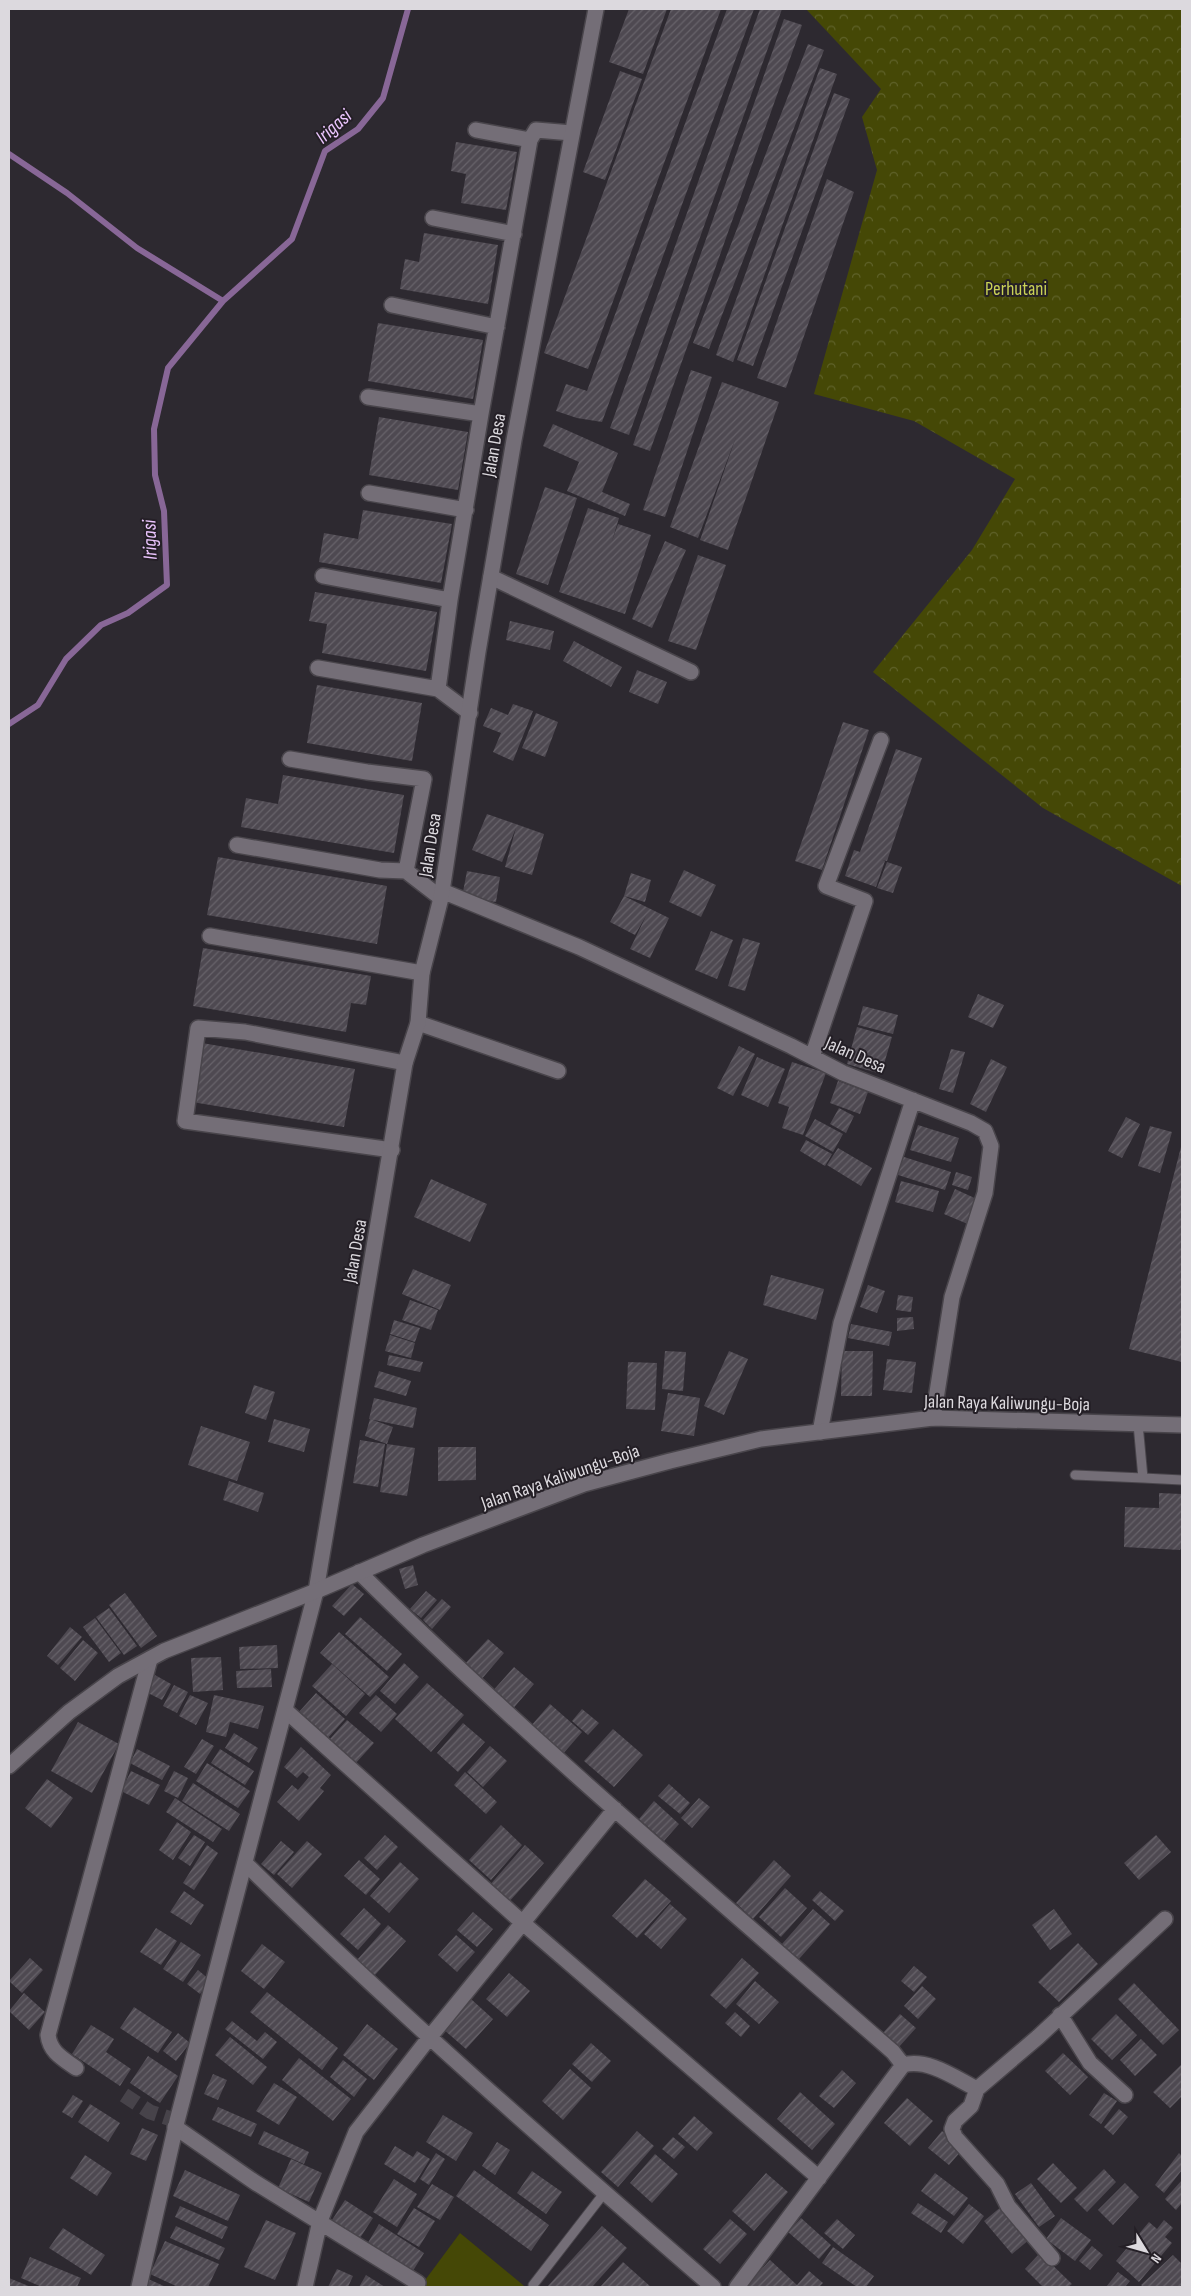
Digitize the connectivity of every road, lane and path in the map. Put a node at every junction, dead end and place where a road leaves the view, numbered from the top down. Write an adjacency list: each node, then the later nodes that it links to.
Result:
1 (596, 9): 3 (street, Jalan Desa)
2 (476, 130): 4 (street)
3 (572, 134): 4 (street); 14 (street, Jalan Desa)
4 (530, 140): 6 (street)
5 (433, 218): 6 (street)
6 (514, 234): 8 (street)
7 (392, 305): 8 (street)
8 (497, 327): 10 (street)
9 (368, 397): 10 (street)
10 (481, 414): 12 (street)
11 (369, 492): 12 (street)
12 (466, 510): 15 (street)
13 (323, 576): 15 (street)
14 (491, 577): 17 (street); 19 (street, Jalan Desa)
15 (450, 600): 18 (street)
16 (318, 668): 18 (street)
17 (690, 672)
18 (438, 690): 19 (street)
19 (470, 713): 24 (street, Jalan Desa)
20 (882, 740): 28 (street)
21 (290, 759): 23 (street)
22 (237, 845): 23 (street)
23 (406, 872): 24 (street)
24 (441, 894): 26 (street, Jalan Desa); 28 (street, Jalan Desa)
25 (210, 936): 26 (street)
26 (422, 973): 27 (street, Jalan Desa)
27 (418, 1023): 29 (street, Jalan Desa); 30 (street)
28 (812, 1057): 31 (street, Jalan Desa)
29 (405, 1063): 32 (street, Jalan Desa); 32 (street)
30 (558, 1071)
31 (914, 1100): 33 (street, Jalan Desa); 36 (street)
32 (392, 1150): 41 (street, Jalan Desa)
33 (933, 1418): 34 (street, Jalan Raya Kaliwungu-Boja); 36 (street, Jalan Raya Kaliwungu-Boja)
34 (1138, 1424): 35 (street, Jalan Raya Kaliwungu-Boja); 38 (lane)
35 (1182, 1425)
36 (820, 1432): 40 (street, Jalan Raya Kaliwungu-Boja)
37 (1076, 1476): 38 (lane)
38 (1143, 1478): 39 (lane)
39 (1182, 1480)
40 (359, 1572): 41 (street, Jalan Raya Kaliwungu-Boja); 45 (street)
41 (316, 1591): 42 (street, Jalan Raya Kaliwungu-Boja); 43 (street, Jalan Desa)
42 (150, 1659): 44 (street, Jalan Raya Kaliwungu-Boja); 52 (street)
43 (285, 1710): 46 (street, Jalan Desa); 48 (street)
44 (9, 1766)
45 (615, 1809): 48 (street); 51 (street)
46 (245, 1863): 50 (street); 55 (street, Jalan Desa)
47 (1165, 1919): 49 (street)
48 (524, 1924): 50 (street); 56 (street)
49 (1060, 2015): 53 (street); 54 (street)
50 (429, 2038): 57 (street); 58 (street)
51 (903, 2065): 53 (street); 56 (street)
52 (76, 2068)
53 (977, 2089): 59 (street)
54 (1125, 2096)
55 (175, 2127): 58 (street); 62 (street, Jalan Desa)
56 (819, 2178): 65 (street)
57 (605, 2192): 61 (lane); 64 (street)
58 (320, 2221): 60 (street); 63 (street)
59 (1052, 2258)
60 (418, 2283)
61 (533, 2285)
62 (139, 2287)
63 (305, 2287)
64 (713, 2287)
65 (737, 2287)

